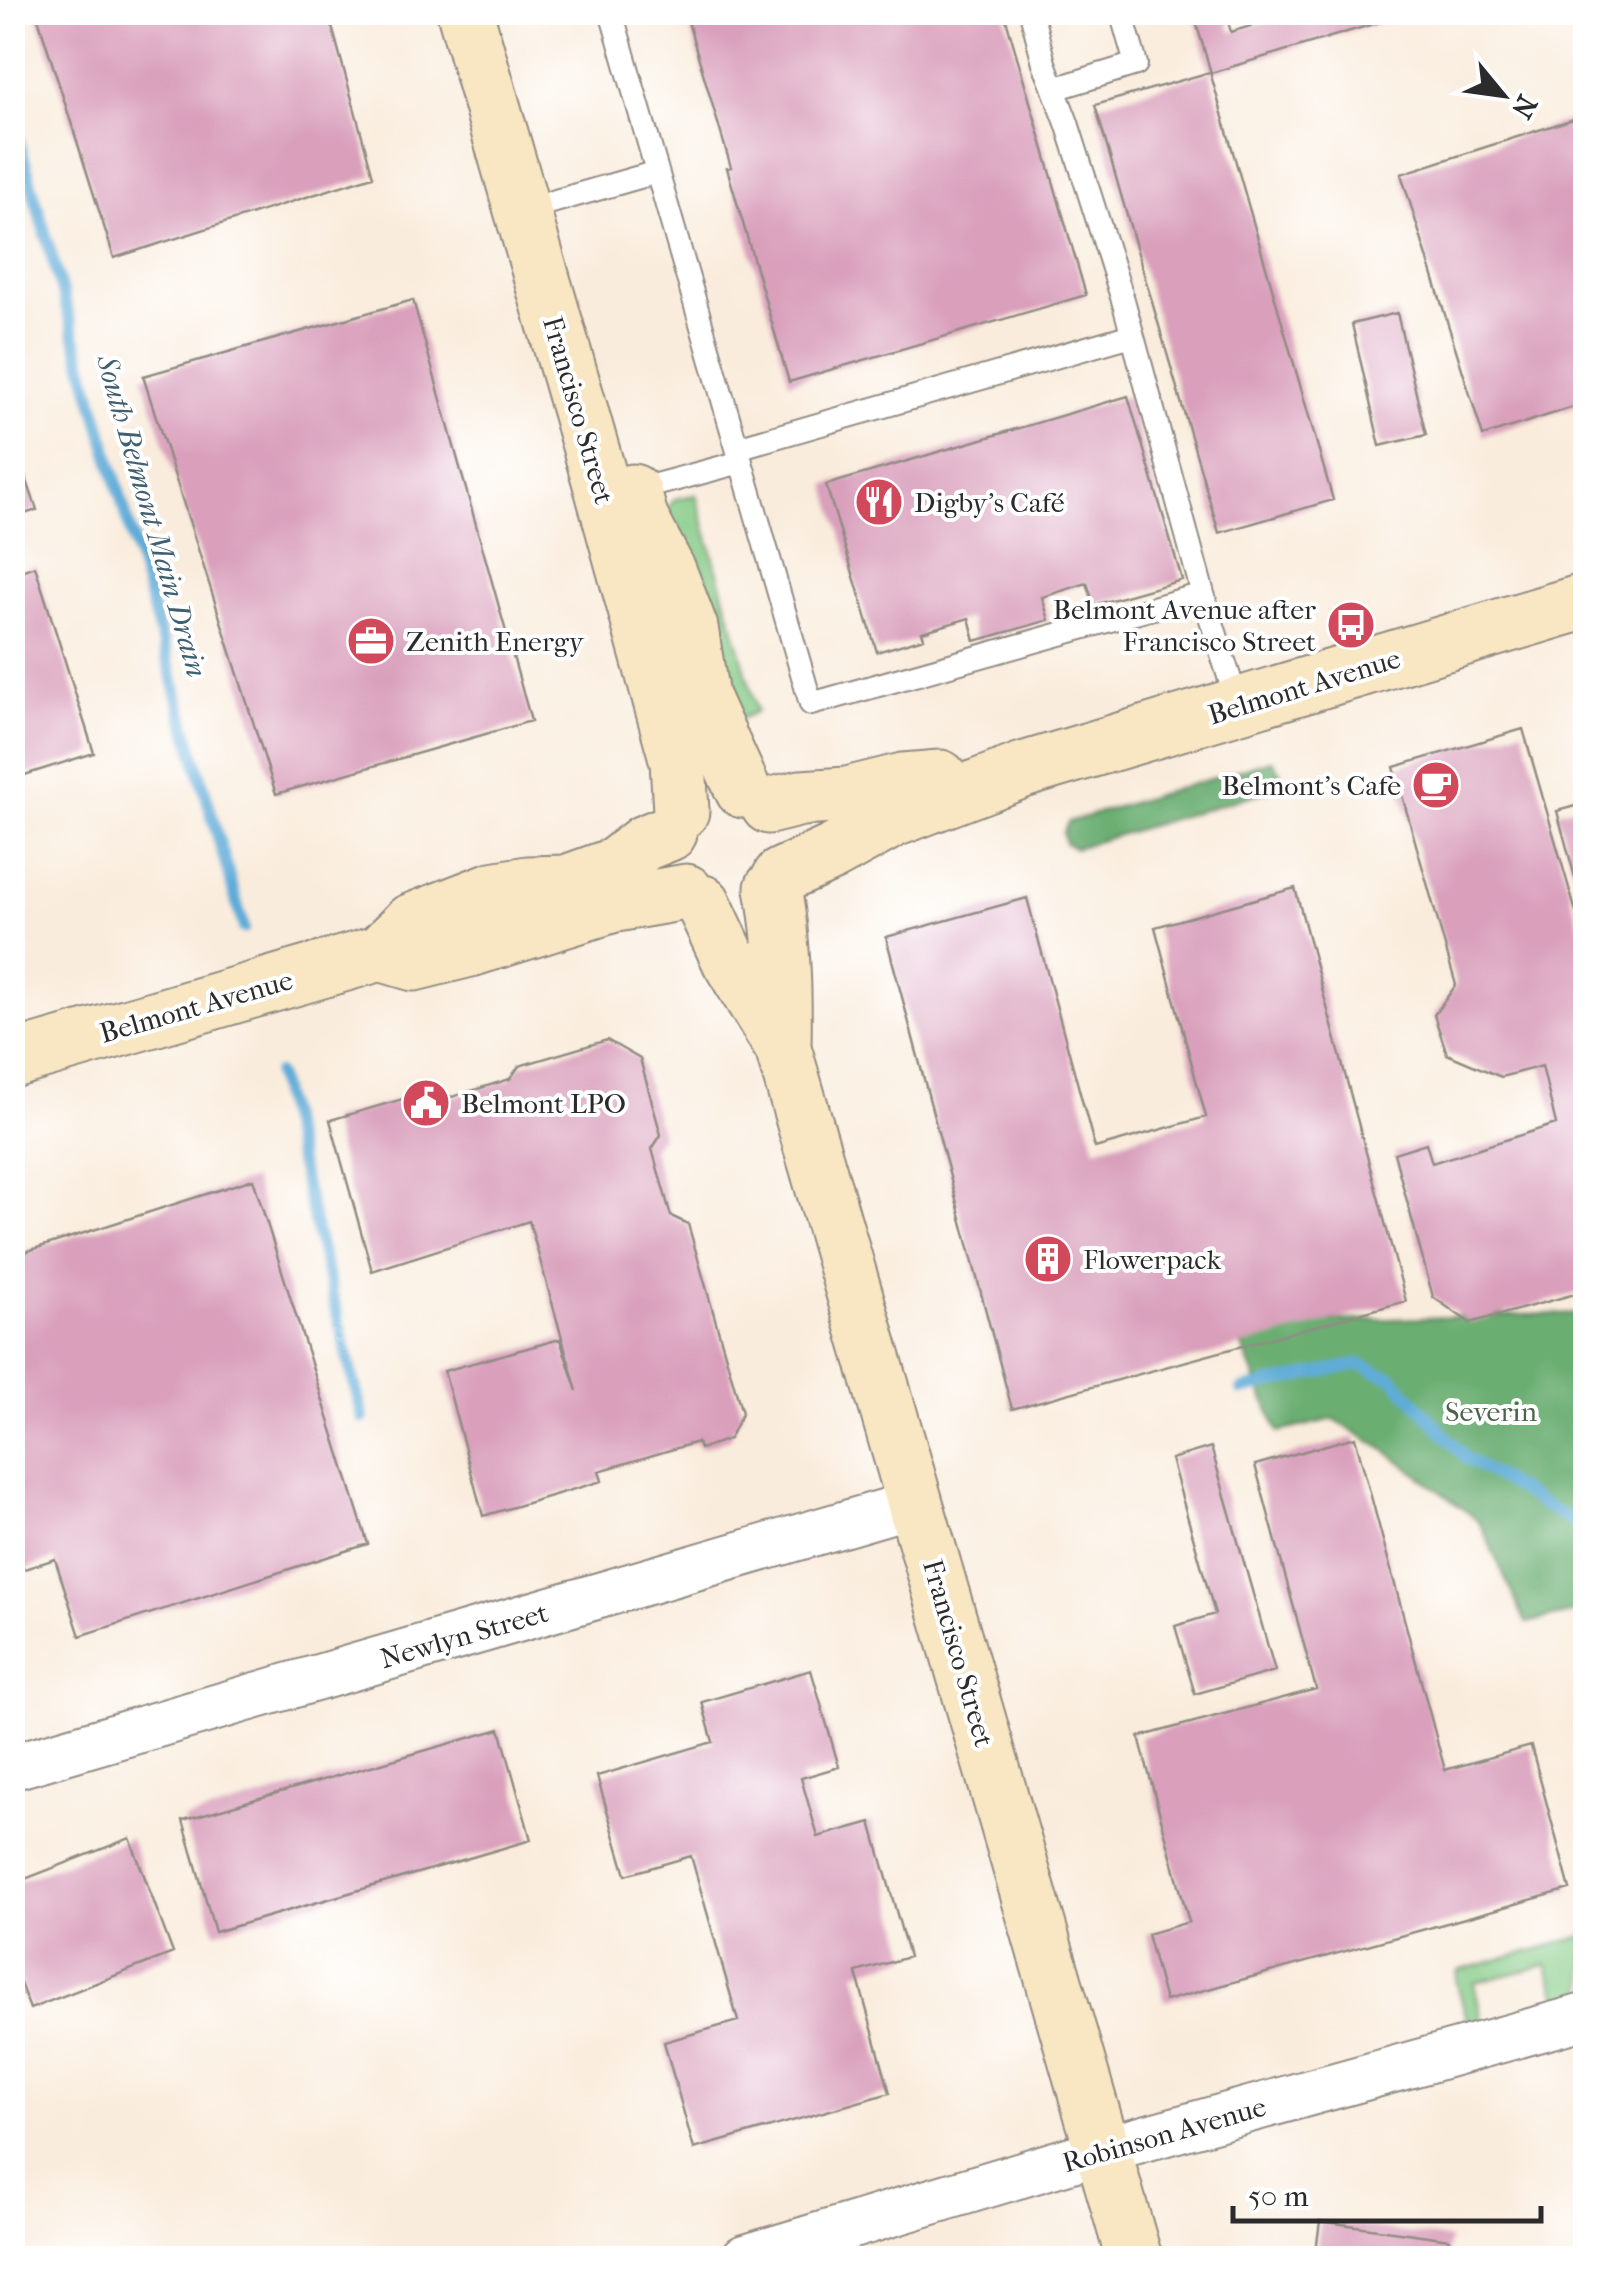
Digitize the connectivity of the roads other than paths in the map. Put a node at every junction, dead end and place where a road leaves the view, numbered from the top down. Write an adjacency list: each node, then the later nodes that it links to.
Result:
1 (465, 12): 17 (street, Francisco Street)
2 (498, 12): 8 (street, Francisco Street)
3 (611, 12): 7 (lane)
4 (1031, 12): 6 (lane)
5 (1121, 12): 6 (lane)
6 (1054, 90): 9 (lane)
7 (657, 172): 8 (lane); 10 (lane)
8 (552, 202): 11 (street, Francisco Street)
9 (1132, 336): 10 (lane); 12 (lane)
10 (739, 455): 11 (lane); 12 (lane)
11 (633, 491): 16 (street, Francisco Street)
12 (1204, 594): 14 (lane)
13 (1586, 601): 14 (street, Belmont Avenue)
14 (1238, 706): 15 (street, Belmont Avenue)
15 (1022, 770): 16 (street, Belmont Avenue); 18 (street, Belmont Avenue)
16 (756, 798): 17 (street); 18 (street)
17 (675, 822): 19 (street); 20 (street, Belmont Avenue)
18 (777, 882): 19 (street); 21 (street, Francisco Street)
19 (694, 898): 20 (street, Belmont Avenue); 21 (street, Francisco Street)
20 (380, 953): 22 (street, Belmont Avenue)
21 (783, 1048): 23 (street, Francisco Street)
22 (12, 1060)
23 (916, 1503): 24 (street, Newlyn Street); 26 (street, Francisco Street)
24 (12, 1767)
25 (1586, 2016): 26 (street, Robinson Avenue)
26 (1103, 2150): 27 (street, Robinson Avenue); 28 (street, Francisco Street)
27 (744, 2258)
28 (1134, 2258)

